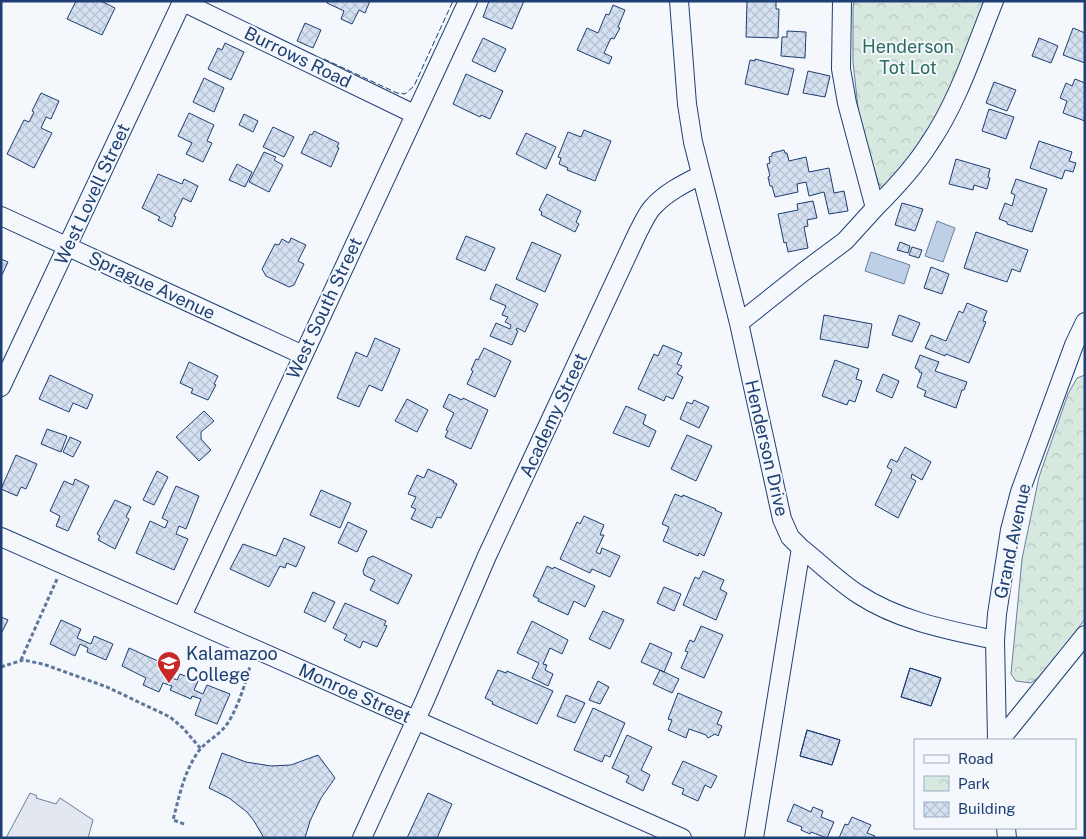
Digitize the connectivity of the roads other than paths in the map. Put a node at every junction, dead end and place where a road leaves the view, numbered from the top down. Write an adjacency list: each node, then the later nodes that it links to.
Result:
1 (468, 1): 6 (street, West South Street)
2 (679, 1): 7 (street)
3 (842, 1): 8 (street)
4 (994, 1): 8 (street)
5 (182, 2): 6 (street, Burrows Road); 10 (street, West Lovell Street)
6 (414, 114): 14 (street, West South Street)
7 (701, 175): 12 (street, Henderson Drive); 22 (street, Academy Street)
8 (875, 208): 12 (street)
9 (1, 216): 10 (street, Sprague Avenue)
10 (68, 247): 14 (street, Sprague Avenue); 16 (street, West Lovell Street)
11 (1085, 322): 13 (street, Grand Avenue)
12 (739, 323): 18 (street, Henderson Drive)
13 (1074, 345): 15 (street); 21 (street, Grand Avenue)
14 (303, 354): 19 (street, West South Street)
15 (1085, 361)
16 (1, 387)
17 (1, 537): 19 (street, Monroe Street)
18 (801, 548): 21 (street, Henderson Drive); 27 (street)
19 (182, 616): 22 (street, Monroe Street)
20 (1085, 635): 24 (street)
21 (995, 640): 23 (street, Grand Avenue)
22 (416, 721): 25 (street, Academy Street); 26 (street, Monroe Street)
23 (999, 739)
24 (1000, 739)
25 (362, 838)
26 (682, 838)
27 (754, 838)

